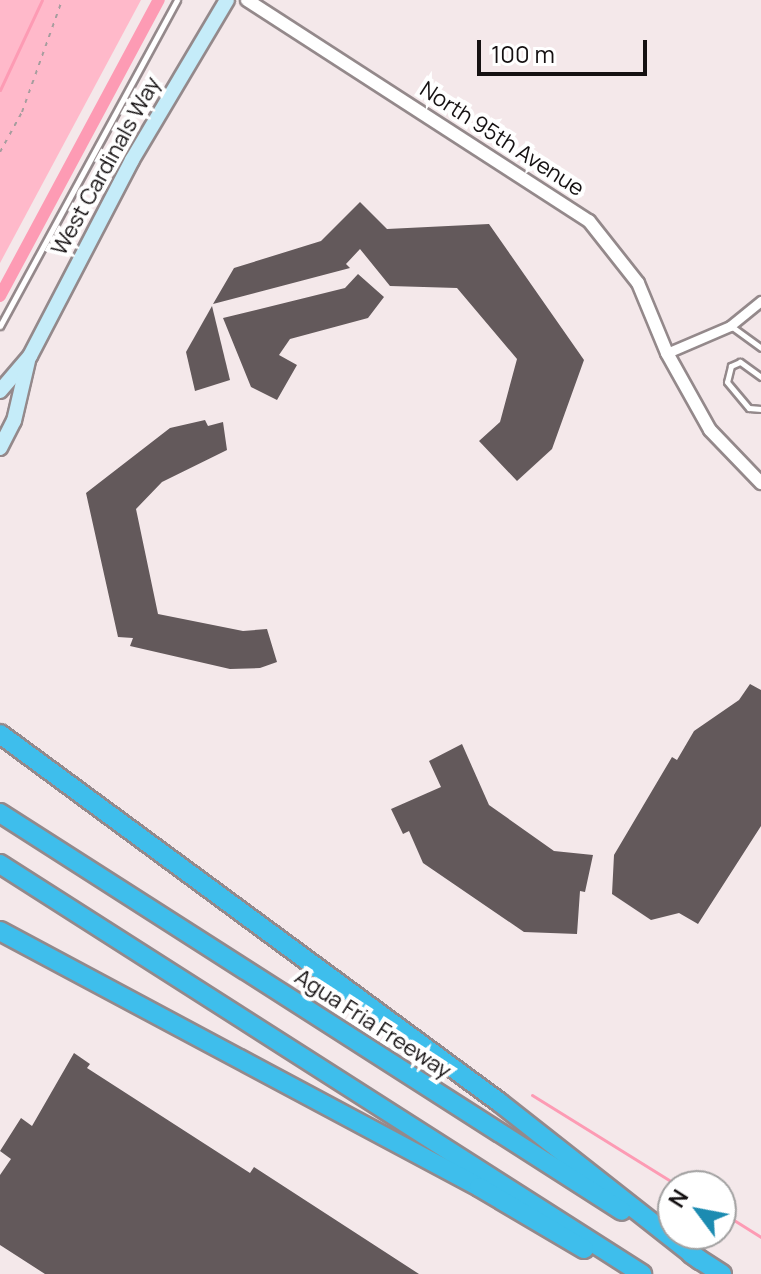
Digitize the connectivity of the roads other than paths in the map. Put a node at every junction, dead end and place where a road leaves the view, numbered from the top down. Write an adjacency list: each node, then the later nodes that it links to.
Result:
1 (177, 0): 5 (lane)
2 (227, 0): 9 (main road, West Cardinals Way)
3 (247, 0): 8 (street, North 95th Avenue)
4 (761, 301): 6 (street)
5 (0, 326)
6 (730, 326): 7 (lane); 8 (street)
7 (761, 348)
8 (667, 353): 14 (street, North 95th Avenue)
9 (30, 356): 11 (main road, West Cardinals Way); 13 (main road, West Cardinals Way)
10 (761, 377): 12 (lane)
11 (0, 391)
12 (761, 409)
13 (0, 448)
14 (761, 483)
15 (0, 734): 19 (highway)
16 (0, 813): 19 (highway, Agua Fria Freeway)
17 (0, 864): 21 (highway)
18 (0, 931): 20 (highway)
19 (700, 1260): 22 (highway, Agua Fria Freeway)
20 (633, 1274)
21 (642, 1274)
22 (722, 1274)

